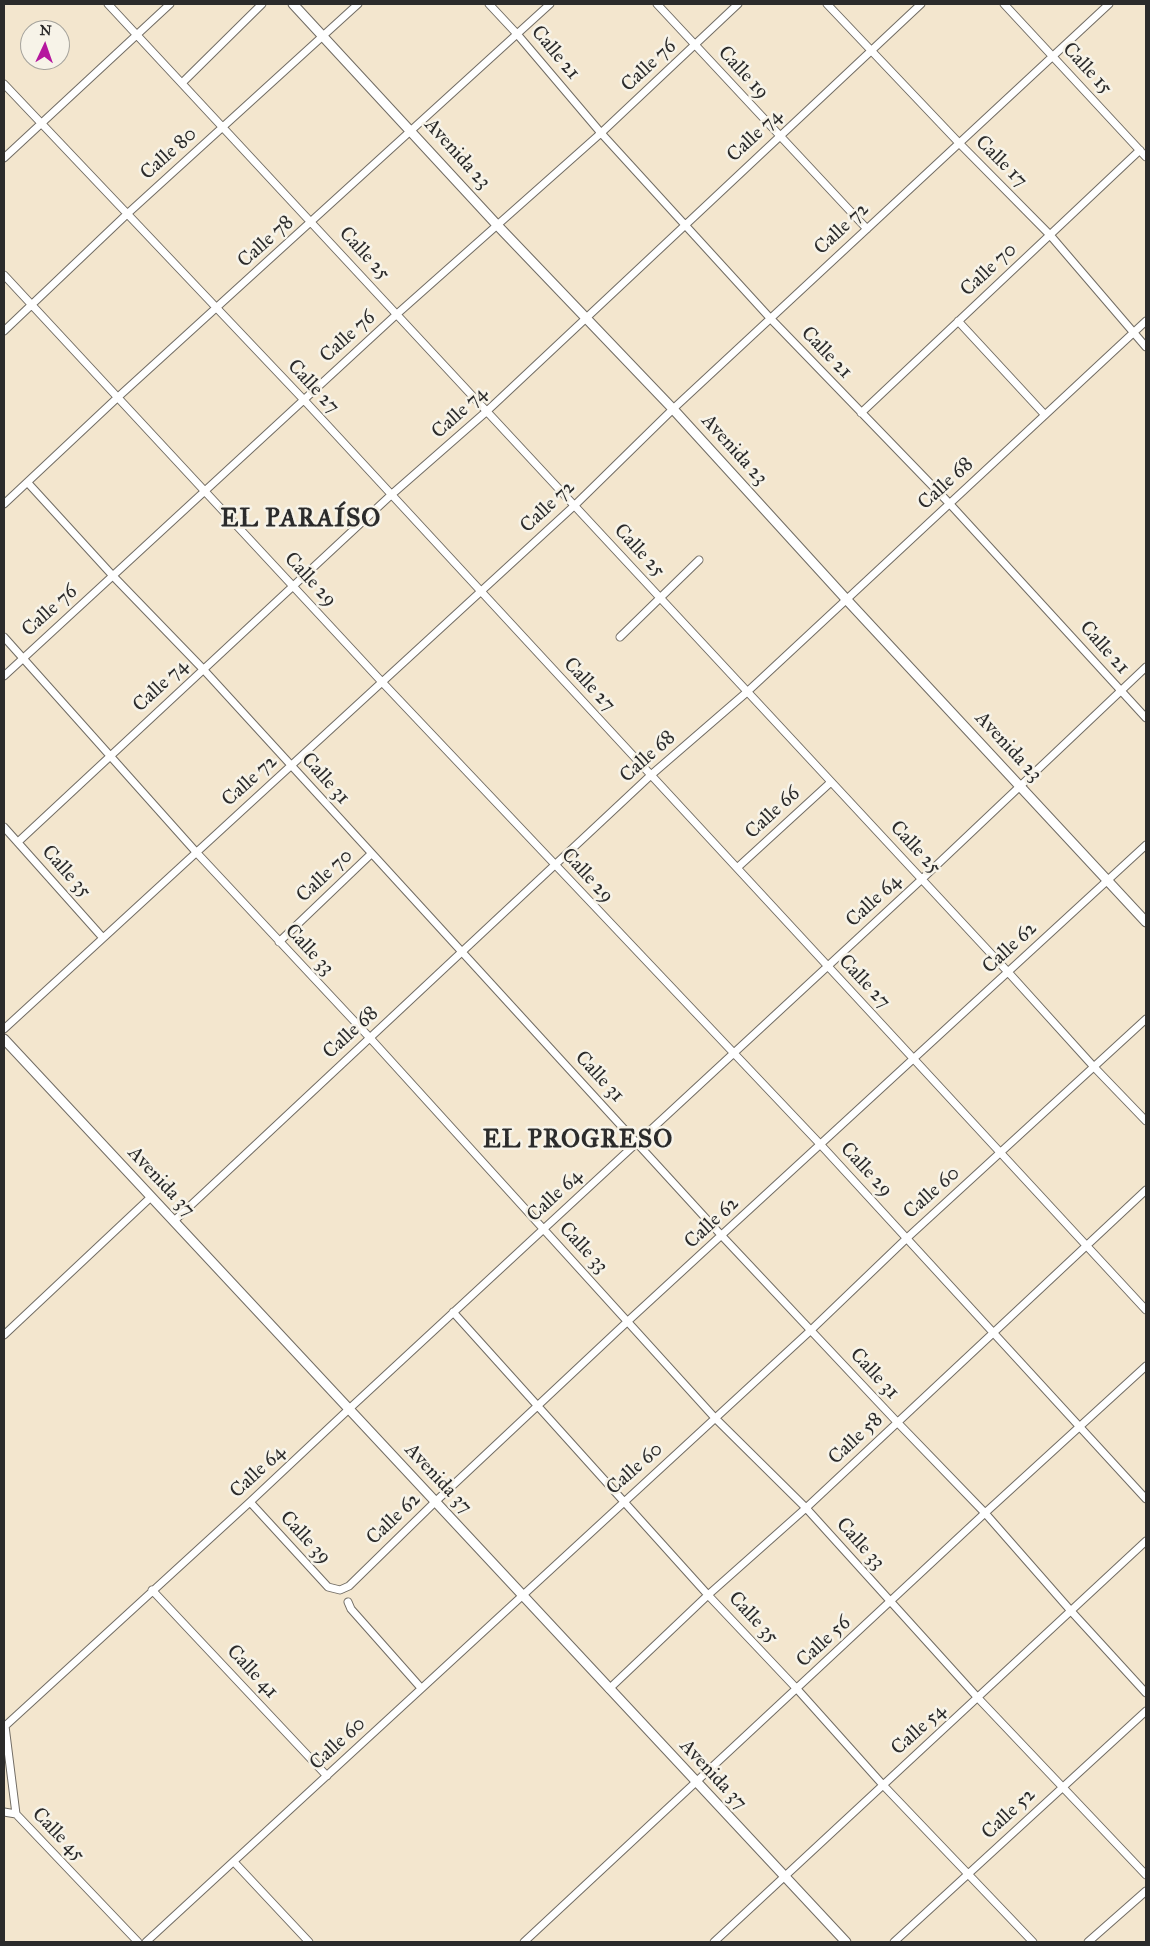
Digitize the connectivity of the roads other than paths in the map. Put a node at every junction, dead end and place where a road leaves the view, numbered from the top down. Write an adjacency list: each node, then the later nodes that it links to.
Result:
1 (108, 4): 14 (street, Calle 25)
2 (170, 4): 14 (street)
3 (262, 4): 20 (street)
4 (293, 4): 16 (street, Avenida 23)
5 (358, 4): 16 (street, Calle 80)
6 (489, 4): 15 (street, Calle 21)
7 (550, 4): 15 (street, Calle 78)
8 (657, 4): 17 (street, Calle 19)
9 (738, 4): 17 (street, Calle 76)
10 (827, 4): 18 (street, Calle 17)
11 (921, 4): 18 (street, Calle 74)
12 (1004, 4): 19 (street, Calle 15)
13 (1109, 4): 19 (street, Calle 72)
14 (137, 34): 20 (street, Calle 25); 22 (street)
15 (517, 34): 24 (street, Calle 78); 25 (street, Calle 21)
16 (323, 36): 23 (street, Calle 80); 24 (street, Avenida 23)
17 (695, 45): 25 (street, Calle 76); 26 (street, Calle 19)
18 (871, 50): 26 (street, Calle 74); 27 (street, Calle 17)
19 (1053, 56): 27 (street, Calle 72); 28 (street, Calle 15)
20 (182, 83): 23 (street, Calle 25)
21 (4, 84): 22 (street, Calle 27)
22 (40, 124): 30 (street); 31 (street, Calle 27)
23 (223, 127): 31 (street, Calle 80); 32 (street, Calle 25)
24 (412, 131): 32 (street, Calle 78); 34 (street, Avenida 23)
25 (601, 133): 33 (street, Calle 21); 34 (street, Calle 76)
26 (779, 136): 33 (street, Calle 74); 35 (street, Calle 19)
27 (960, 144): 35 (street, Calle 72); 36 (street, Calle 17)
28 (1140, 150): 29 (street, Calle 15); 36 (street, Calle 70)
29 (1146, 157)
30 (4, 158)
31 (126, 215): 38 (street, Calle 80); 39 (street, Calle 27)
32 (311, 222): 39 (street, Calle 78); 40 (street, Calle 25)
33 (684, 224): 41 (street, Calle 74); 42 (street, Calle 21)
34 (498, 226): 40 (street, Calle 76); 41 (street, Avenida 23)
35 (867, 229): 42 (street, Calle 72)
36 (1050, 235): 43 (street, Calle 70); 46 (street, Calle 17)
37 (4, 275): 38 (street, Calle 29)
38 (31, 305): 45 (street, Calle 80); 48 (street, Calle 29)
39 (216, 309): 48 (street, Calle 78); 49 (street, Calle 27)
40 (397, 314): 49 (street, Calle 76); 51 (street, Calle 25)
41 (586, 318): 50 (street, Avenida 23); 51 (street, Calle 74)
42 (770, 318): 50 (street, Calle 72); 52 (street, Calle 21)
43 (958, 321): 52 (street, Calle 70); 53 (street)
44 (1146, 321): 46 (street, Calle 68)
45 (4, 331)
46 (1133, 334): 47 (street, Calle 17); 53 (street, Calle 68)
47 (1146, 347)
48 (117, 398): 54 (street, Calle 78); 55 (street, Calle 29)
49 (304, 400): 55 (street, Calle 76); 56 (street, Calle 27)
50 (673, 409): 59 (street, Calle 72); 65 (street, Avenida 23)
51 (487, 411): 56 (street, Calle 74); 59 (street, Calle 25)
52 (861, 413): 57 (street, Calle 21)
53 (1045, 415): 57 (street, Calle 68)
54 (28, 483): 58 (street, Calle 78); 61 (street, Calle 31)
55 (205, 490): 61 (street, Calle 76); 62 (street, Calle 29)
56 (391, 495): 62 (street, Calle 74); 63 (street, Calle 27)
57 (949, 503): 65 (street, Calle 68); 73 (street, Calle 21)
58 (4, 504)
59 (575, 506): 63 (street, Calle 72); 64 (street, Calle 25)
60 (699, 560): 64 (street)
61 (113, 576): 68 (street, Calle 76); 70 (street, Calle 31)
62 (293, 586): 70 (street, Calle 74); 72 (street, Calle 29)
63 (481, 592): 72 (street, Calle 72); 78 (street, Calle 27)
64 (660, 598): 67 (street); 74 (street, Calle 25)
65 (846, 599): 74 (street, Calle 68); 80 (street, Avenida 23)
66 (4, 637): 68 (street, Calle 33)
67 (620, 637)
68 (23, 658): 71 (street, Calle 76); 76 (street, Calle 33)
69 (1146, 667): 73 (street, Calle 64)
70 (204, 669): 76 (street, Calle 74); 77 (street, Calle 31)
71 (4, 676)
72 (382, 682): 77 (street, Calle 72); 86 (street, Calle 29)
73 (1121, 690): 75 (street, Calle 21); 80 (street, Calle 64)
74 (747, 692): 78 (street, Calle 68); 79 (street, Calle 25)
75 (1146, 718)
76 (109, 757): 82 (street, Calle 74); 84 (street, Calle 33)
77 (292, 765): 84 (street, Calle 72); 85 (street, Calle 31)
78 (651, 775): 86 (street, Calle 68); 87 (street, Calle 27)
79 (831, 782): 87 (street, Calle 66); 88 (street, Calle 25)
80 (1020, 786): 88 (street, Calle 64); 89 (street, Avenida 23)
81 (4, 827): 82 (street, Calle 35)
82 (18, 842): 91 (street, Calle 35)
83 (1146, 845): 89 (street, Calle 62)
84 (196, 852): 91 (street, Calle 72); 92 (street, Calle 33)
85 (372, 854): 92 (street, Calle 70); 93 (street, Calle 31)
86 (555, 866): 93 (street, Calle 68); 100 (street, Calle 29)
87 (737, 868): 94 (street, Calle 27)
88 (922, 879): 94 (street, Calle 64); 95 (street, Calle 25)
89 (1108, 880): 90 (street, Avenida 23); 95 (street, Calle 62)
90 (1146, 922)
91 (103, 938): 97 (street, Calle 72)
92 (279, 942): 98 (street, Calle 33)
93 (462, 952): 98 (street, Calle 68); 104 (street, Calle 31)
94 (827, 966): 100 (street, Calle 64); 101 (street, Calle 27)
95 (1008, 972): 101 (street, Calle 62); 102 (street, Calle 25)
96 (1146, 1019): 102 (street, Calle 60)
97 (4, 1029)
98 (370, 1038): 109 (street, Calle 68); 110 (street, Calle 33)
99 (4, 1039): 108 (street, Avenida 37)
100 (733, 1053): 104 (street, Calle 64); 105 (street, Calle 29)
101 (913, 1059): 105 (street, Calle 62); 106 (street, Calle 27)
102 (1094, 1067): 103 (street, Calle 25); 106 (street, Calle 60)
103 (1146, 1120)
104 (637, 1142): 110 (street, Calle 64); 111 (street, Calle 31)
105 (820, 1144): 111 (street, Calle 62); 112 (street, Calle 29)
106 (1000, 1152): 112 (street, Calle 60); 113 (street, Calle 27)
107 (1146, 1190): 113 (street, Calle 58)
108 (151, 1197): 109 (street, Avenida 37); 119 (street)
109 (174, 1221): 122 (street, Avenida 37)
110 (543, 1229): 115 (street, Calle 64); 116 (street, Calle 33)
111 (722, 1236): 116 (street, Calle 62); 117 (street, Calle 31)
112 (906, 1238): 117 (street, Calle 60); 118 (street, Calle 29)
113 (1087, 1245): 114 (street, Calle 27); 118 (street, Calle 58)
114 (1146, 1310)
115 (453, 1312): 121 (street, Calle 35); 122 (street, Calle 64)
116 (628, 1321): 121 (street, Calle 62); 123 (street, Calle 33)
117 (810, 1330): 123 (street, Calle 60); 124 (street, Calle 31)
118 (994, 1332): 124 (street, Calle 58); 125 (street, Calle 29)
119 (4, 1335)
120 (1146, 1366): 125 (street, Calle 56)
121 (537, 1406): 127 (street, Calle 35); 129 (street, Calle 62)
122 (348, 1409): 128 (street, Calle 64); 129 (street, Avenida 37)
123 (715, 1418): 127 (street, Calle 60); 130 (street, Calle 33)
124 (897, 1422): 130 (street, Calle 58); 131 (street, Calle 31)
125 (1080, 1427): 126 (street, Calle 29); 131 (street, Calle 56)
126 (1146, 1499)
127 (624, 1501): 135 (street, Calle 35); 136 (street, Calle 60)
128 (250, 1502): 133 (street, Calle 64); 134 (street, Calle 39)
129 (435, 1502): 134 (street, Calle 62); 136 (street, Avenida 37)
130 (806, 1508): 135 (street, Calle 58); 138 (street, Calle 33)
131 (985, 1512): 138 (street, Calle 56); 139 (street, Calle 31)
132 (1146, 1542): 139 (street, Calle 54)
133 (152, 1590): 146 (street, Calle 64); 147 (street, Calle 41)
134 (340, 1590)
135 (708, 1595): 141 (street, Calle 58); 142 (street, Calle 35)
136 (524, 1596): 140 (street, Calle 60); 141 (street, Avenida 37)
137 (348, 1602): 140 (street)
138 (891, 1602): 142 (street, Calle 56); 144 (street, Calle 33)
139 (1071, 1611): 143 (street, Calle 31); 144 (street, Calle 54)
140 (421, 1688): 147 (street, Calle 60)
141 (609, 1689): 148 (street, Avenida 37)
142 (797, 1689): 148 (street, Calle 56); 149 (street, Calle 35)
143 (1146, 1693)
144 (978, 1698): 149 (street, Calle 54); 150 (street, Calle 33)
145 (1146, 1711): 150 (street, Calle 52)
146 (4, 1727): 152 (street, Calle 45)
147 (328, 1776): 153 (street, Calle 60)
148 (696, 1782): 156 (street, Avenida 37); 161 (street, Calle 56)
149 (883, 1785): 154 (street, Calle 35); 156 (street, Calle 54)
150 (1062, 1787): 154 (street, Calle 52); 155 (street, Calle 33)
151 (4, 1812): 152 (street)
152 (16, 1814): 158 (street, Calle 45)
153 (234, 1862): 159 (street, Calle 60); 160 (street)
154 (968, 1874): 164 (street, Calle 52); 165 (street, Calle 35)
155 (1146, 1875)
156 (785, 1877): 162 (street, Calle 54); 163 (street, Avenida 37)
157 (1146, 1891): 166 (street)
158 (138, 1942)
159 (146, 1942)
160 (310, 1942)
161 (524, 1942)
162 (714, 1942)
163 (846, 1942)
164 (894, 1942)
165 (1033, 1942)
166 (1088, 1942)

